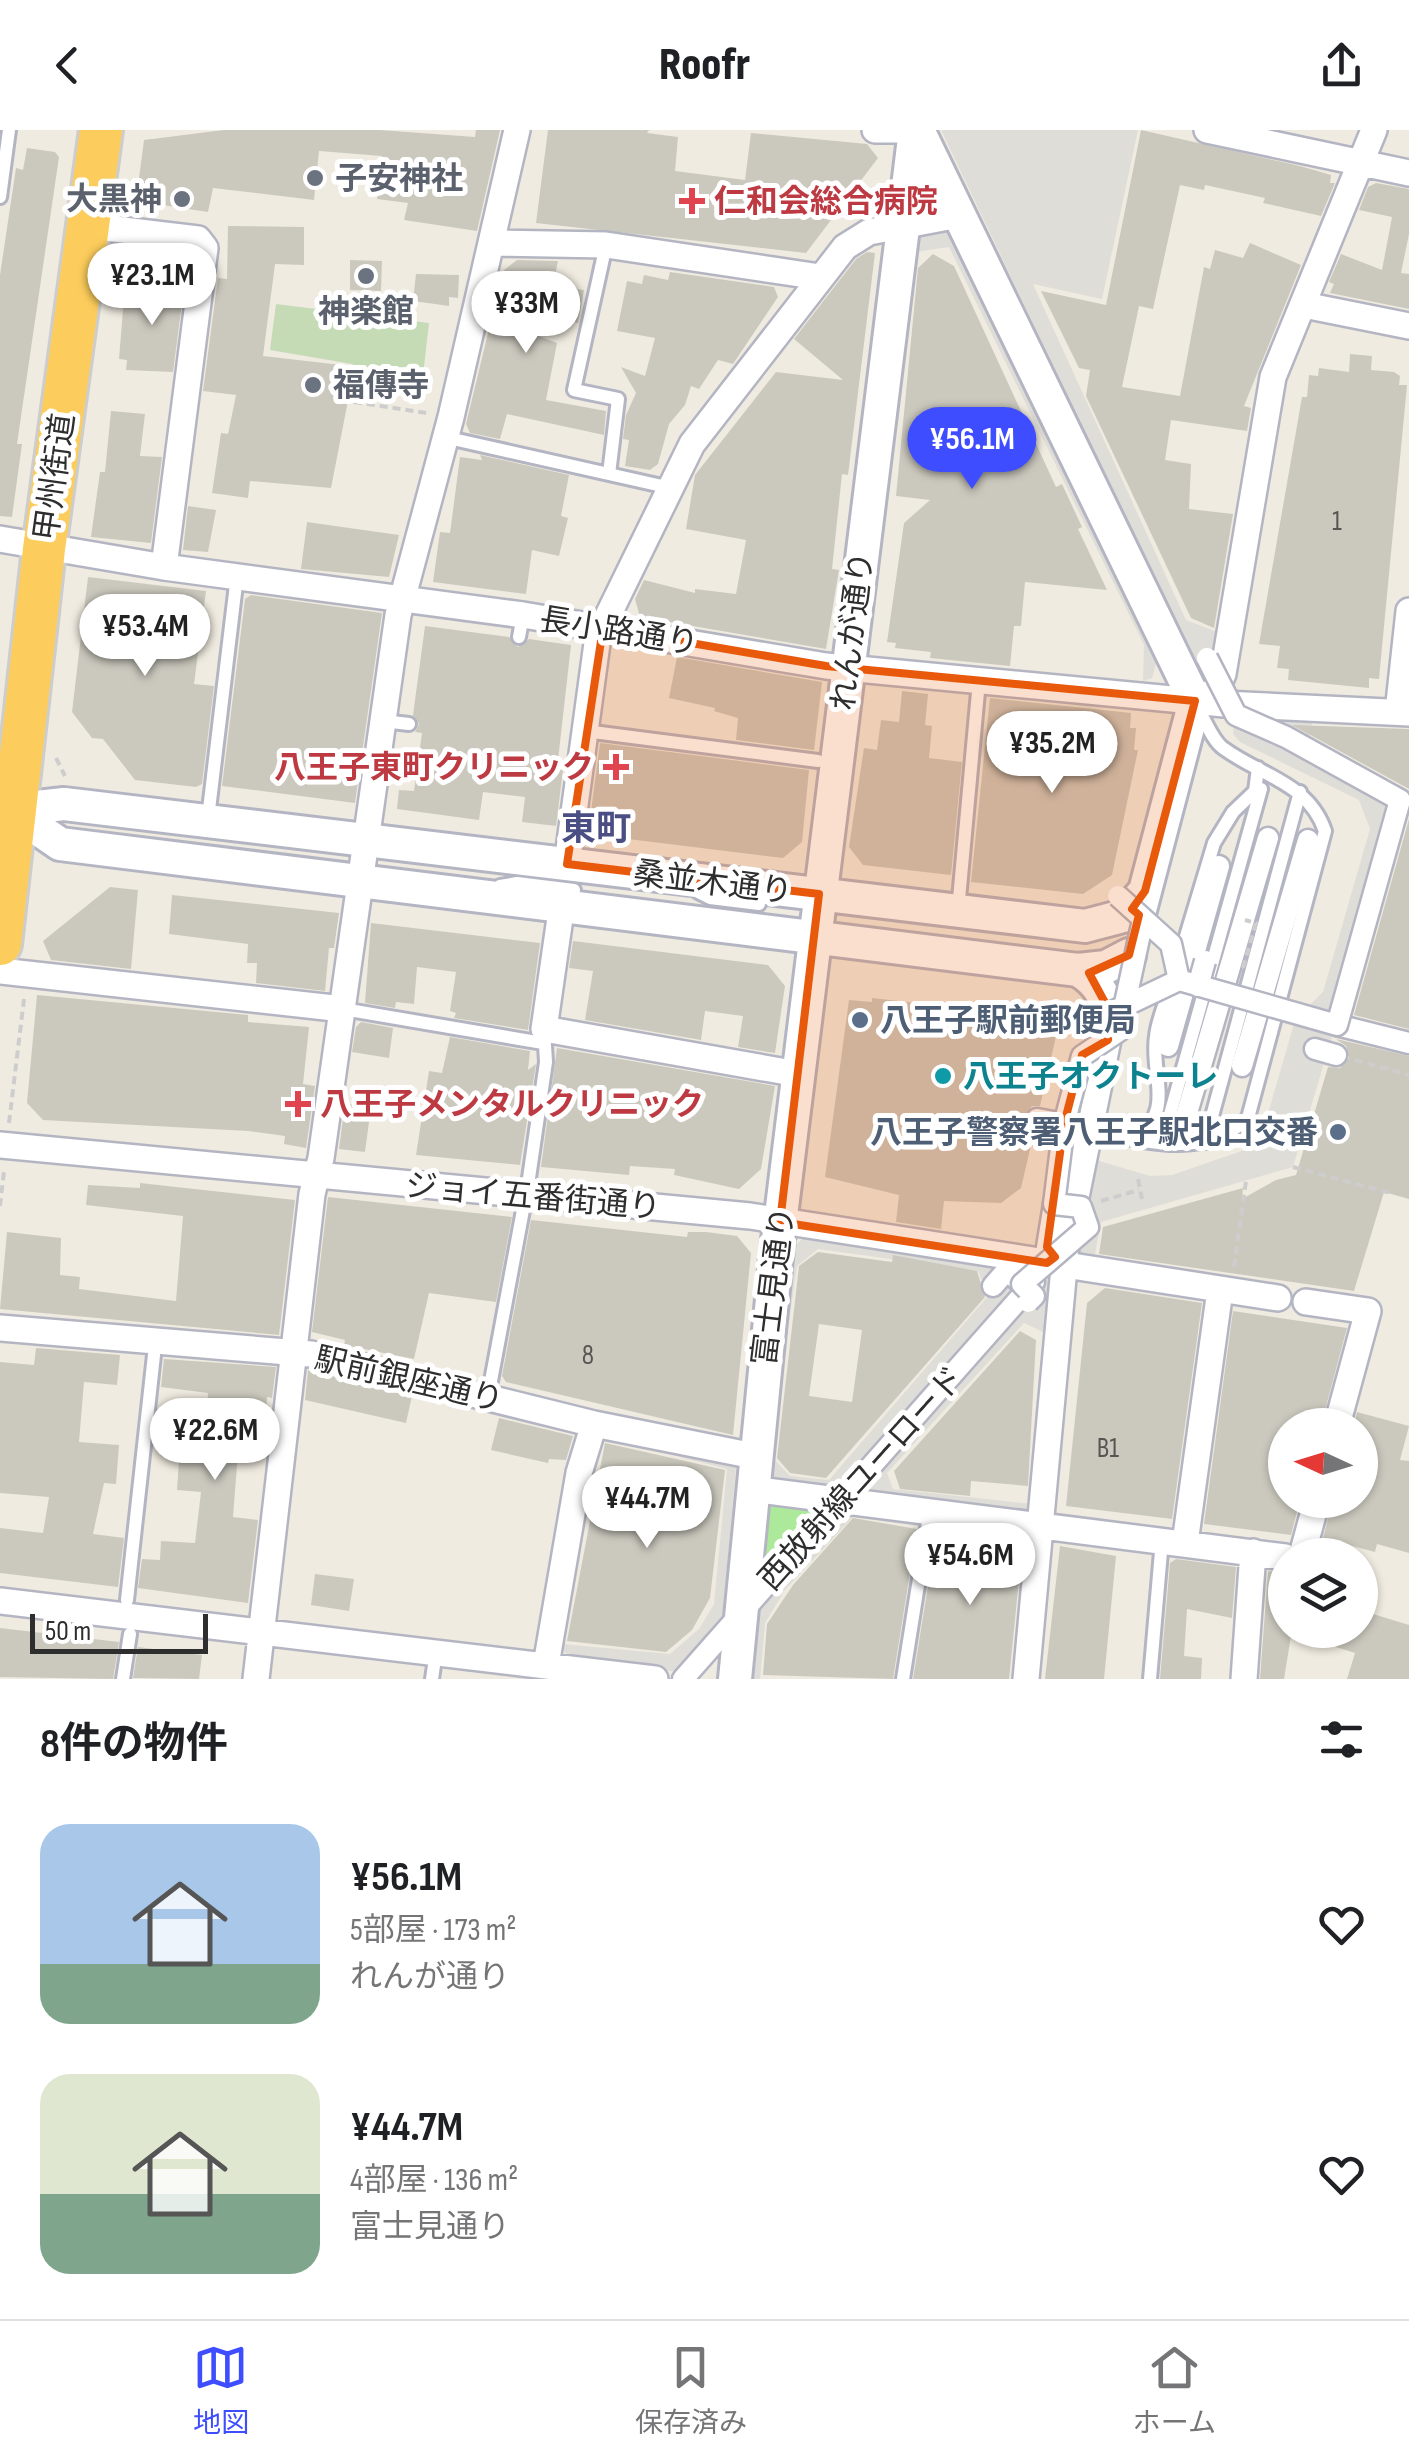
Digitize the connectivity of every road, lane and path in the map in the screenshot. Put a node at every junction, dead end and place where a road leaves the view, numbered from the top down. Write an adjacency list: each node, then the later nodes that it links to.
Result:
1 (8, 130): 10 (lane)
2 (101, 130): 12 (highway, 甲州街道)
3 (518, 130): 14 (street)
4 (875, 130): 5 (street)
5 (914, 130): 11 (street); 13 (street, れんが通り)
6 (1207, 130): 8 (street)
7 (1374, 130): 8 (street)
8 (1360, 164): 9 (street); 17 (street)
9 (1409, 173)
10 (0, 197)
11 (960, 215): 13 (street); 33 (street)
12 (90, 226): 24 (highway, 甲州街道); 25 (street)
13 (900, 228): 16 (street); 31 (street, れんが通り)
14 (494, 244): 15 (street); 20 (street)
15 (606, 246): 16 (street); 21 (lane)
16 (820, 277): 22 (street)
17 (1304, 305): 18 (street); 33 (street)
18 (1409, 326)
19 (354, 402): 20 (path)
20 (448, 427): 21 (lane); 27 (street)
21 (608, 474): 22 (lane)
22 (671, 488): 29 (street)
23 (0, 539): 24 (street, 長小路通り)
24 (44, 549): 25 (street, 長小路通り); 41 (highway, 甲州街道)
25 (164, 567): 26 (street, 長小路通り)
26 (237, 576): 27 (street, 長小路通り); 42 (lane)
27 (401, 598): 29 (street, 長小路通り); 44 (street)
28 (1409, 611): 34 (street)
29 (602, 628): 31 (street, 長小路通り); 35 (street)
30 (1207, 658): 70 (street, bridge)
31 (847, 668): 32 (street, 長小路通り); 37 (street, れんが通り)
32 (978, 681): 33 (street, 長小路通り); 52 (lane)
33 (1194, 701): 34 (street, 長小路通り); 38 (lane); 54 (street)
34 (1404, 712)
35 (585, 731): 37 (lane); 49 (street)
36 (55, 756): 39 (path)
37 (826, 762): 50 (street, れんが通り)
38 (1258, 768): 40 (lane); 83 (lane); 85 (lane)
39 (66, 780)
40 (1300, 792): 84 (lane); 84 (lane)
41 (7, 812): 42 (street, 桑並木通り); 48 (street, 桑並木通り); 56 (highway, 甲州街道)
42 (208, 821): 44 (street, 桑並木通り)
43 (1268, 838): 53 (street)
44 (367, 840): 48 (street); 49 (street, 桑並木通り)
45 (1308, 840): 76 (street)
46 (1219, 866): 74 (street)
47 (669, 876): 49 (street, 桑並木通り); 50 (street, 桑並木通り); 51 (lane)
48 (362, 881): 49 (street, 桑並木通り); 67 (street)
49 (568, 886): 55 (street, 桑並木通り); 72 (street)
50 (819, 894): 52 (street, 桑並木通り); 55 (street, 富士見通り)
51 (759, 904)
52 (958, 912): 54 (street, 桑並木通り)
53 (1245, 920): 58 (path, bridge); 81 (street)
54 (1134, 931): 60 (street); 62 (street, bridge); 63 (street, bridge); 69 (street)
55 (814, 937): 60 (street, 桑並木通り); 77 (street, 富士見通り)
56 (0, 944)
57 (1205, 961): 62 (street, bridge)
58 (1243, 968): 64 (street, bridge)
59 (0, 970): 67 (street)
60 (1078, 970): 69 (street)
61 (1278, 976): 66 (street)
62 (1188, 983): 63 (street, bridge); 64 (street, bridge)
63 (1150, 995): 69 (street, bridge)
64 (1235, 997): 66 (street, bridge); 68 (street)
65 (24, 1000): 82 (path)
66 (1269, 1007): 70 (street, bridge); 71 (street)
67 (342, 1009): 72 (lane); 88 (street)
68 (1229, 1018)
69 (1108, 1019): 80 (street)
70 (1337, 1025): 73 (street)
71 (1264, 1030)
72 (544, 1036): 77 (street); 92 (lane)
73 (1409, 1044)
74 (1168, 1046)
75 (1325, 1052): 78 (path)
76 (1242, 1066)
77 (798, 1074): 98 (street, 富士見通り)
78 (1409, 1075)
79 (1037, 1119): 80 (street)
80 (1076, 1127): 83 (lane); 95 (street, bridge); 99 (street)
81 (1182, 1130)
82 (4, 1137): 88 (street, ジョイ五番街通り)
83 (1135, 1139): 85 (lane)
84 (1205, 1142): 85 (lane)
85 (1162, 1143)
86 (1294, 1167): 93 (path)
87 (4, 1172): 96 (path)
88 (316, 1178): 92 (street, ジョイ五番街通り); 105 (street)
89 (1138, 1180): 91 (path)
90 (1246, 1181): 100 (path)
91 (1139, 1190): 94 (path); 97 (path)
92 (525, 1193): 98 (street, ジョイ五番街通り); 106 (lane)
93 (1390, 1193)
94 (1142, 1199)
95 (1054, 1204): 97 (street, bridge); 99 (street)
96 (0, 1206)
97 (1081, 1208): 99 (street, 西放射線ユーロード, bridge)
98 (780, 1222): 99 (street, ジョイ五番街通り); 109 (street, 富士見通り)
99 (1060, 1261): 100 (street, ジョイ五番街通り); 110 (street, 西放射線ユーロード, bridge); 112 (street)
100 (1226, 1290): 101 (street, ジョイ五番街通り); 113 (street)
101 (1278, 1298)
102 (1306, 1302): 107 (street)
103 (0, 1328): 104 (street, 駅前銀座通り)
104 (155, 1349): 105 (street, 駅前銀座通り); 118 (lane)
105 (292, 1354): 106 (street, 駅前銀座通り); 119 (street)
106 (488, 1397): 108 (street, 駅前銀座通り)
107 (1342, 1408)
108 (594, 1424): 109 (street, 駅前銀座通り); 121 (street)
109 (752, 1472): 110 (street, 駅前銀座通り); 117 (street, 富士見通り)
110 (842, 1500): 111 (street, 駅前銀座通り); 117 (street, 西放射線ユーロード)
111 (930, 1510): 112 (street, 駅前銀座通り); 128 (lane)
112 (1042, 1524): 113 (street, 駅前銀座通り); 129 (street)
113 (1174, 1542): 114 (street, 駅前銀座通り); 130 (lane)
114 (1253, 1552): 115 (street, 駅前銀座通り); 131 (street)
115 (1268, 1554)
116 (0, 1600): 118 (street)
117 (740, 1613): 126 (street, 西放射線ユーロード); 127 (street, 富士見通り)
118 (129, 1616): 119 (street); 122 (lane)
119 (262, 1632): 120 (street); 123 (street)
120 (436, 1652): 121 (street); 124 (lane)
121 (546, 1666): 125 (street)
122 (123, 1679)
123 (256, 1679)
124 (432, 1679)
125 (654, 1679)
126 (683, 1679)
127 (735, 1679)
128 (903, 1679)
129 (1026, 1679)
130 (1150, 1679)
131 (1244, 1679)

